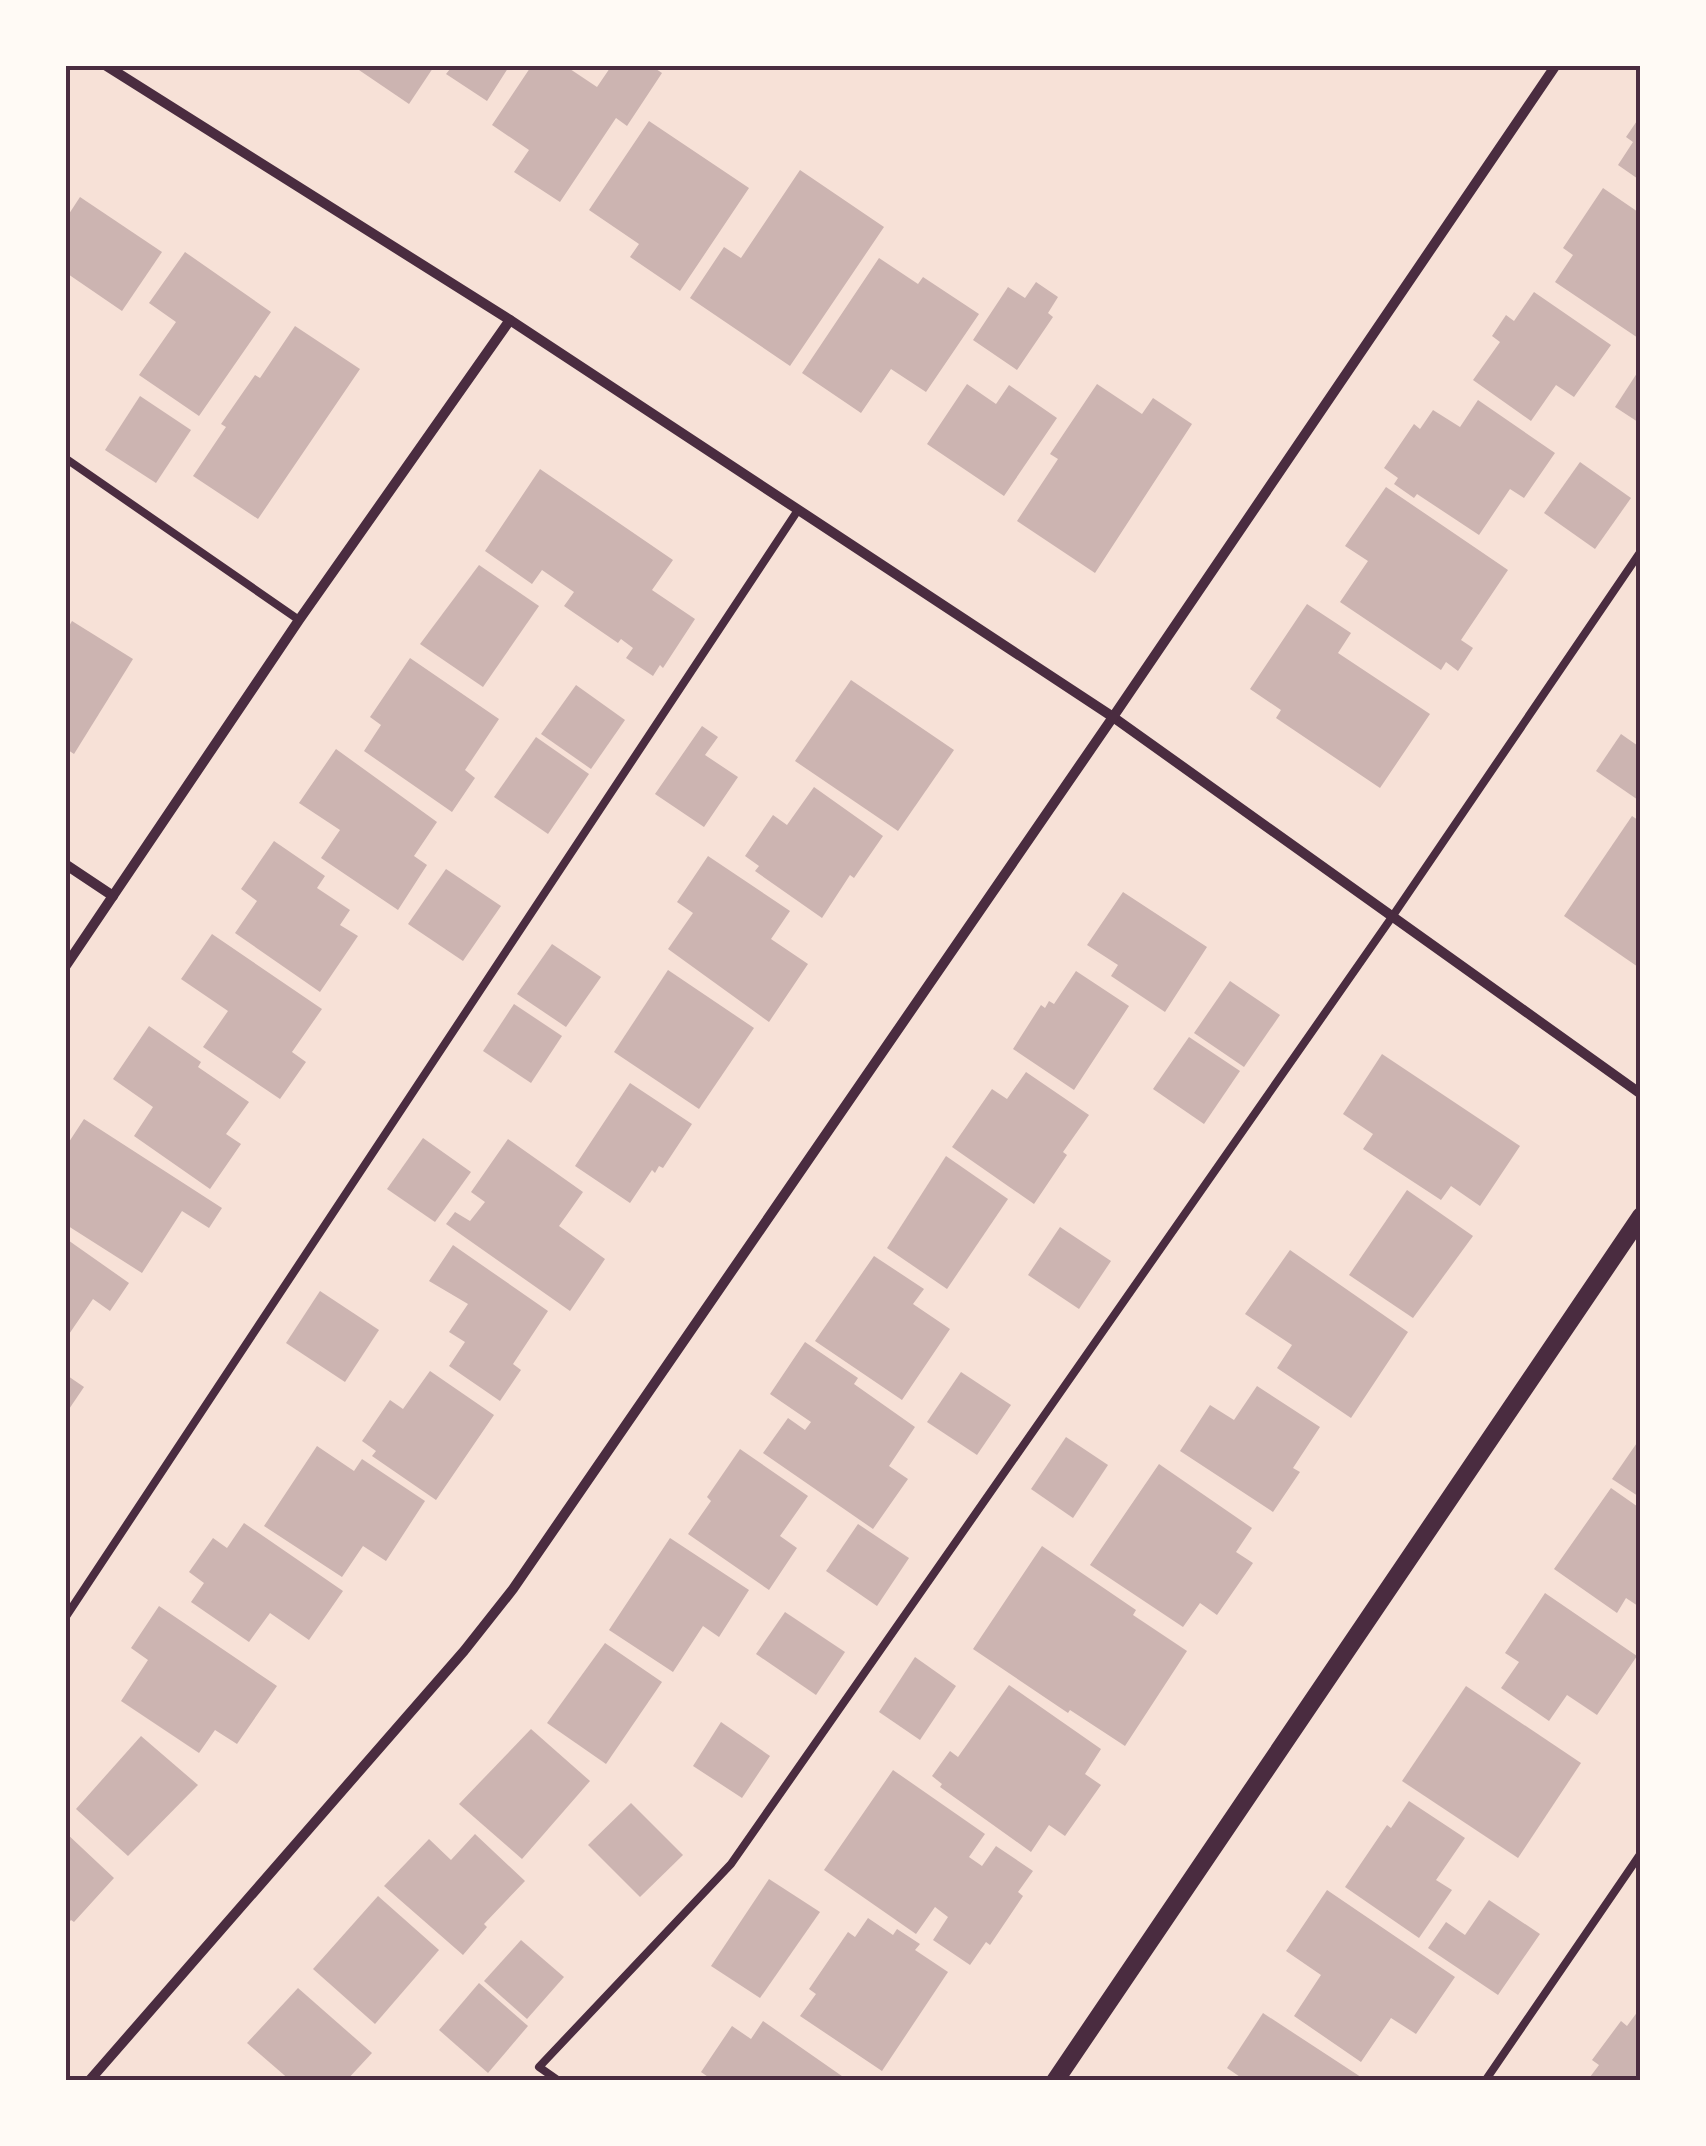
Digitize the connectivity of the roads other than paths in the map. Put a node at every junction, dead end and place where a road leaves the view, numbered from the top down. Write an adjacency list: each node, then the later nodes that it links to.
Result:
1 (106, 65): 3 (street)
2 (1556, 65): 8 (street)
3 (510, 320): 5 (street); 7 (street)
4 (65, 458): 7 (lane)
5 (798, 510): 8 (street); 15 (lane)
6 (1641, 551): 11 (lane)
7 (299, 620): 10 (street)
8 (1112, 718): 11 (street); 17 (street)
9 (65, 864): 10 (street)
10 (113, 896): 12 (street)
11 (1392, 917): 13 (street); 18 (lane)
12 (65, 968)
13 (1641, 1094)
14 (1641, 1216): 19 (street)
15 (65, 1618)
16 (1641, 1853): 20 (lane)
17 (89, 2081)
18 (560, 2081)
19 (1054, 2081)
20 (1485, 2081)

